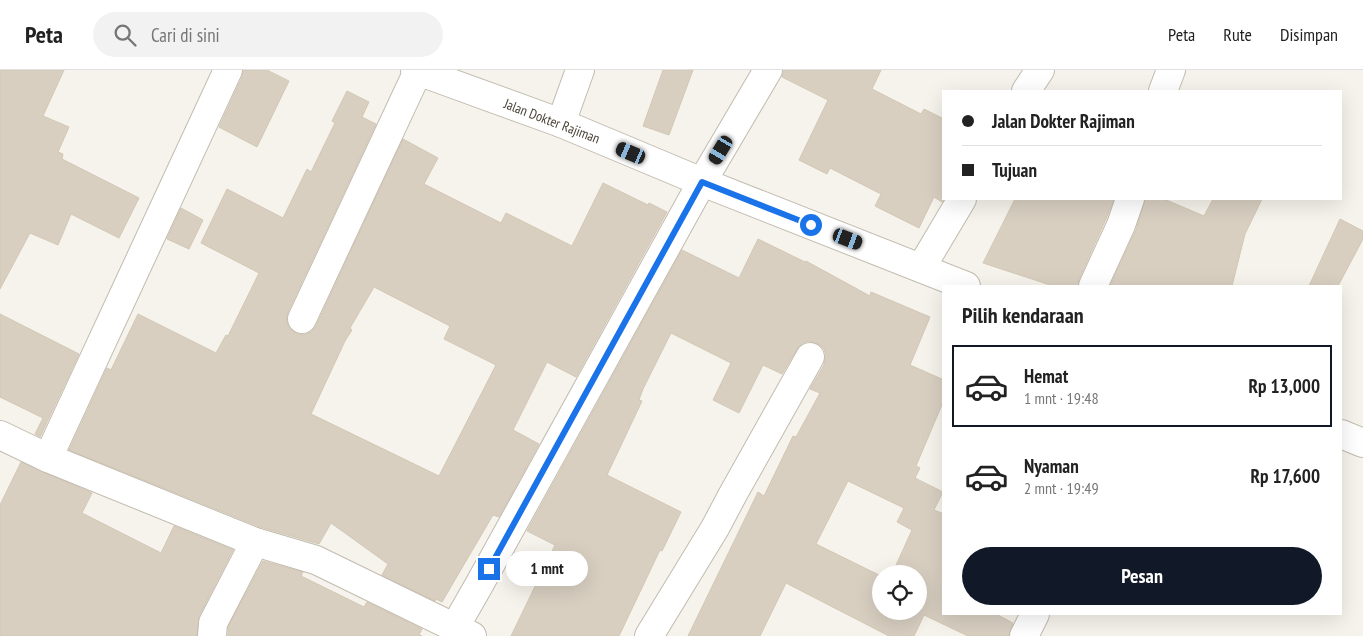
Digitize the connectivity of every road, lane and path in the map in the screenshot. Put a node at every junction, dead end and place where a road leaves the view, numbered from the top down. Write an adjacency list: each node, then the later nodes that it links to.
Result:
1 (228, 70): 21 (street)
2 (580, 70): 9 (street)
3 (768, 70): 10 (street)
4 (1040, 70): 7 (street)
5 (1171, 70): 8 (street)
6 (416, 71): 9 (street, Jalan Dokter Rajiman); 16 (street)
7 (1027, 90)
8 (1163, 90)
9 (561, 124): 10 (street, Jalan Dokter Rajiman)
10 (702, 182): 13 (street, Jalan Dokter Rajiman); 24 (street)
11 (961, 200): 13 (street)
12 (1130, 200): 15 (street)
13 (921, 268): 14 (street, Jalan Dokter Rajiman)
14 (964, 285)
15 (1093, 285)
16 (302, 319)
17 (810, 357): 26 (street)
18 (1342, 434): 20 (street)
19 (0, 435): 21 (street)
20 (1363, 443)
21 (48, 458): 22 (street)
22 (255, 542): 24 (street); 25 (street)
23 (1034, 615): 27 (street)
24 (463, 631)
25 (212, 636)
26 (649, 636)
27 (1024, 636)

